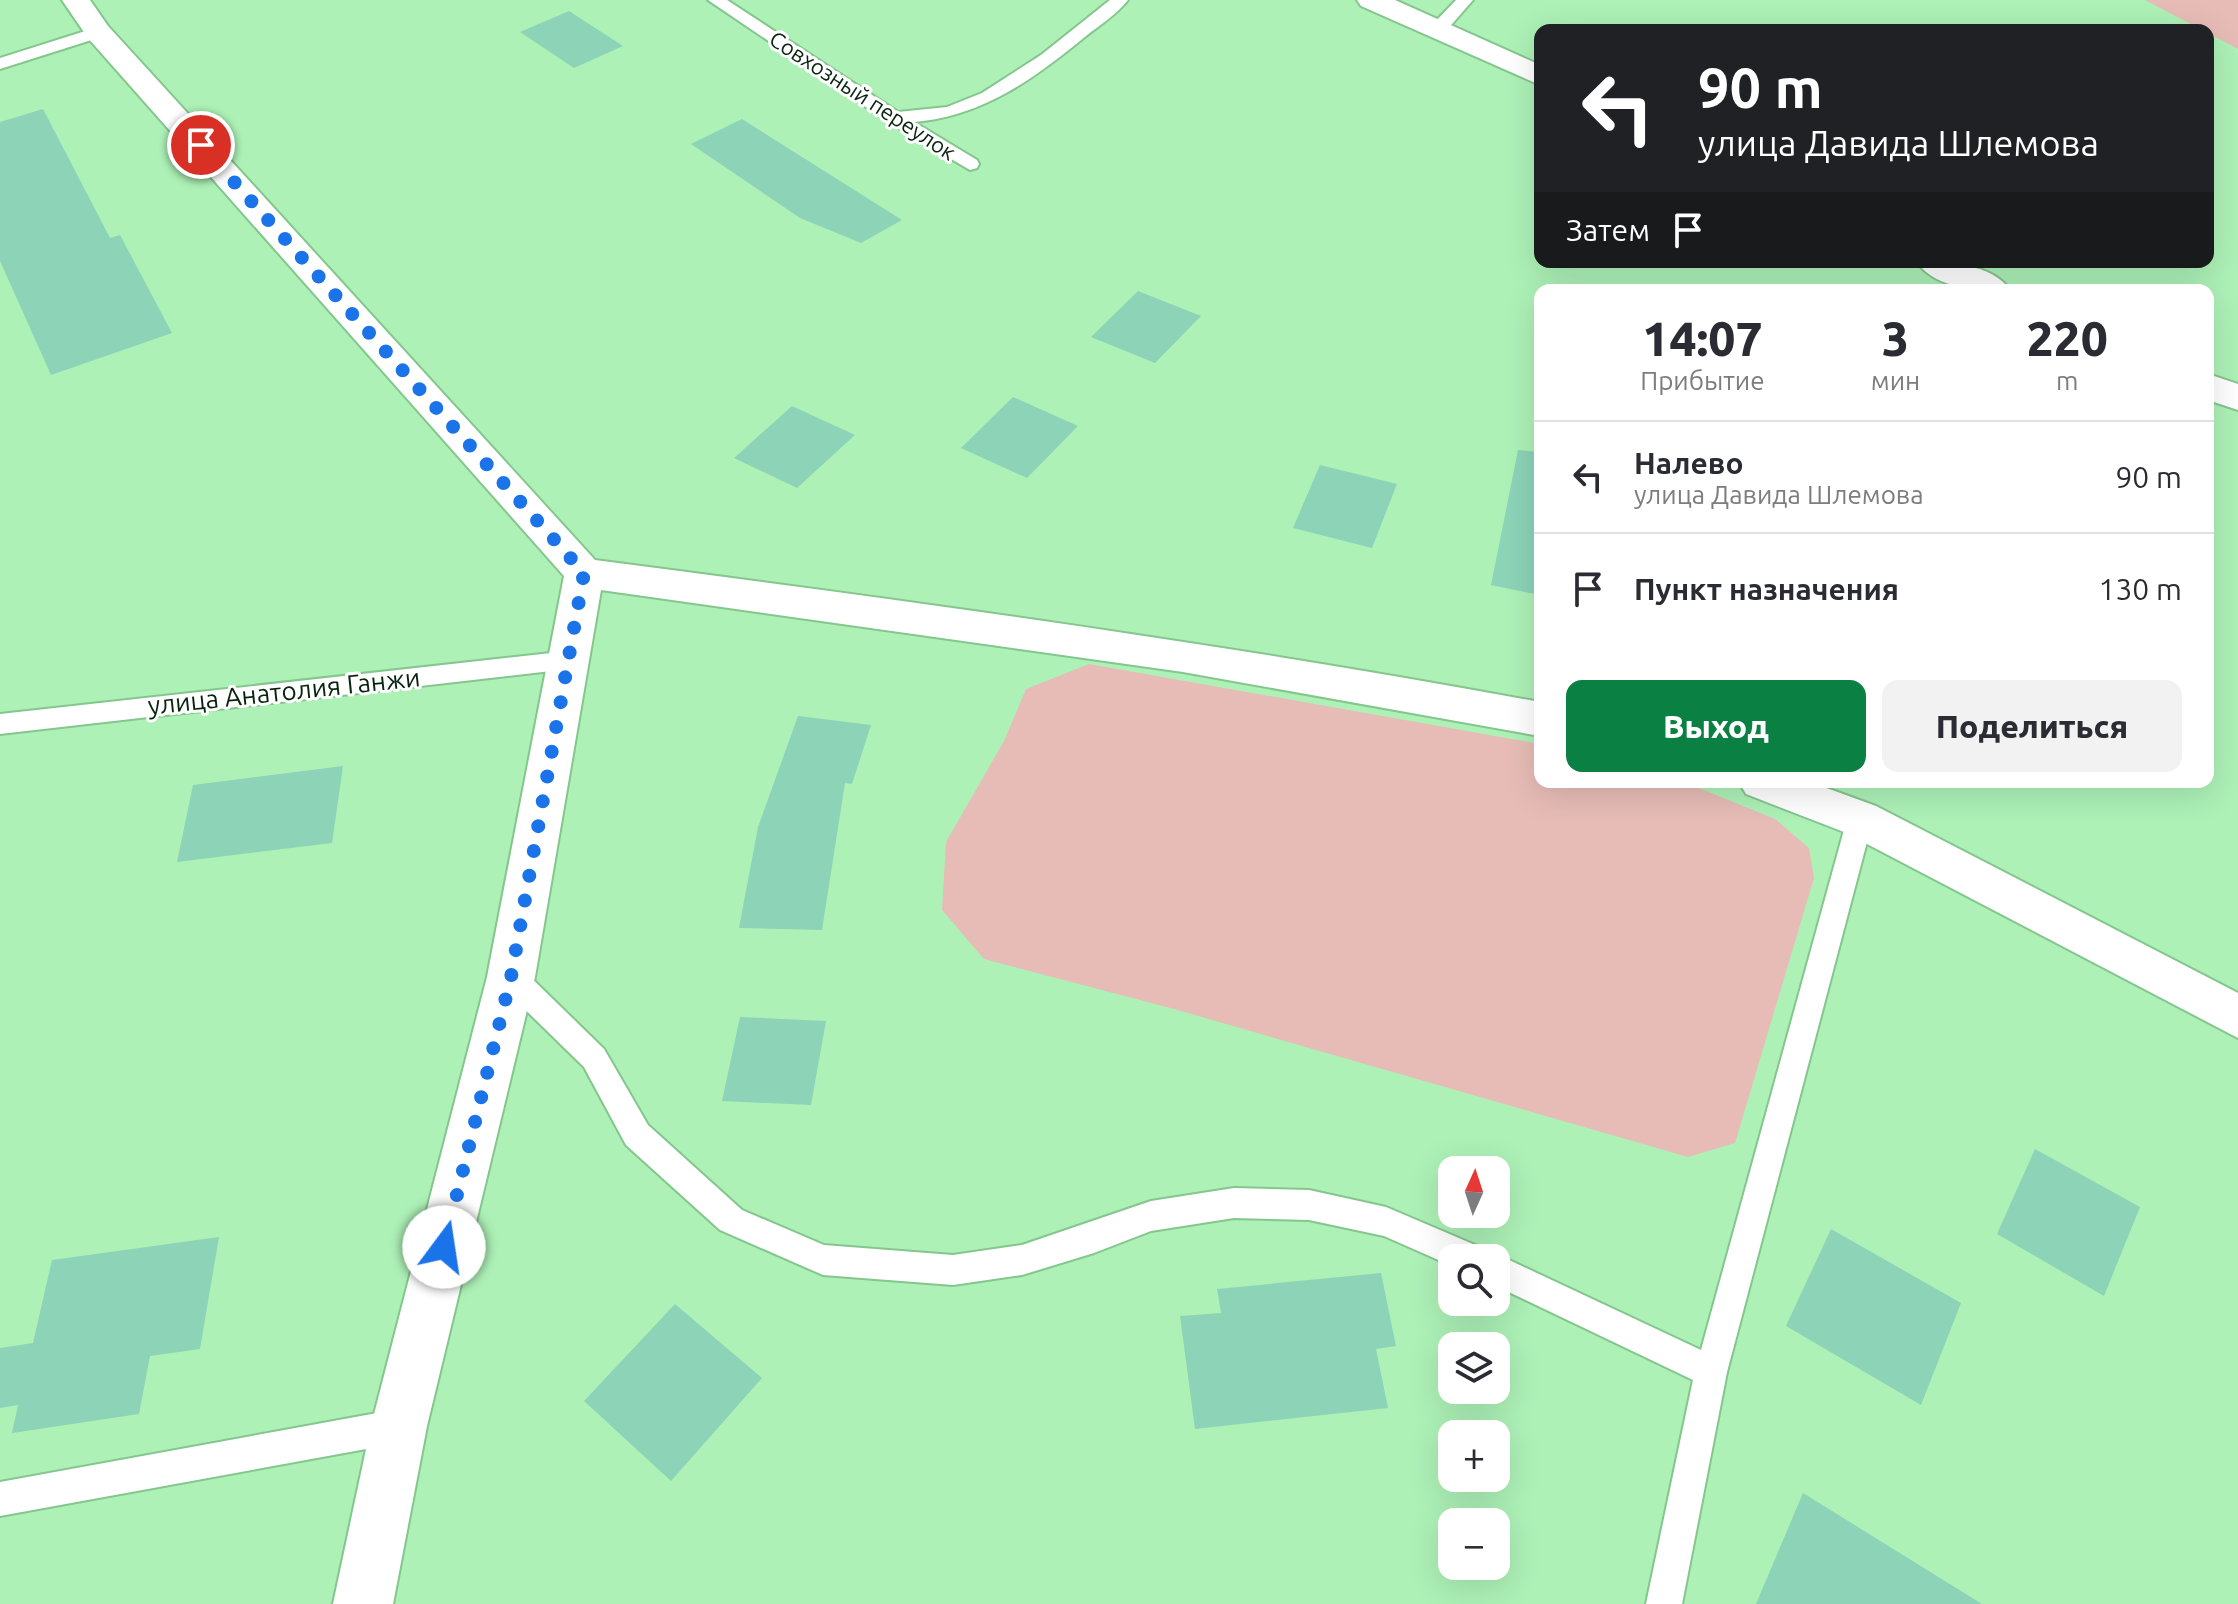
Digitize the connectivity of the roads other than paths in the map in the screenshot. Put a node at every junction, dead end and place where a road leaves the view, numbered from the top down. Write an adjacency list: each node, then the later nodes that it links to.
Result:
1 (716, 0): 9 (lane, Совхозный переулок)
2 (1120, 0): 9 (lane)
3 (1371, 0): 6 (street)
4 (1465, 0): 6 (lane)
5 (87, 16): 7 (lane); 15 (street)
6 (1439, 28): 8 (street)
7 (0, 64)
8 (1534, 73)
9 (894, 118): 10 (lane, Совхозный переулок)
10 (970, 164)
11 (1947, 268): 12 (street)
12 (1980, 284)
13 (2214, 388): 14 (street)
14 (2238, 398)
15 (584, 573): 16 (street); 17 (street)
16 (569, 660): 18 (lane, улица Анатолия Ганжи); 21 (street)
17 (1534, 718)
18 (0, 724)
19 (1777, 788): 20 (street)
20 (1860, 819): 22 (street); 25 (lane)
21 (511, 977): 23 (lane); 26 (street)
22 (2238, 1017)
23 (1438, 1245)
24 (1510, 1277): 25 (lane)
25 (1711, 1372): 29 (lane)
26 (399, 1426): 27 (lane); 28 (street)
27 (0, 1499)
28 (363, 1604)
29 (1664, 1604)

